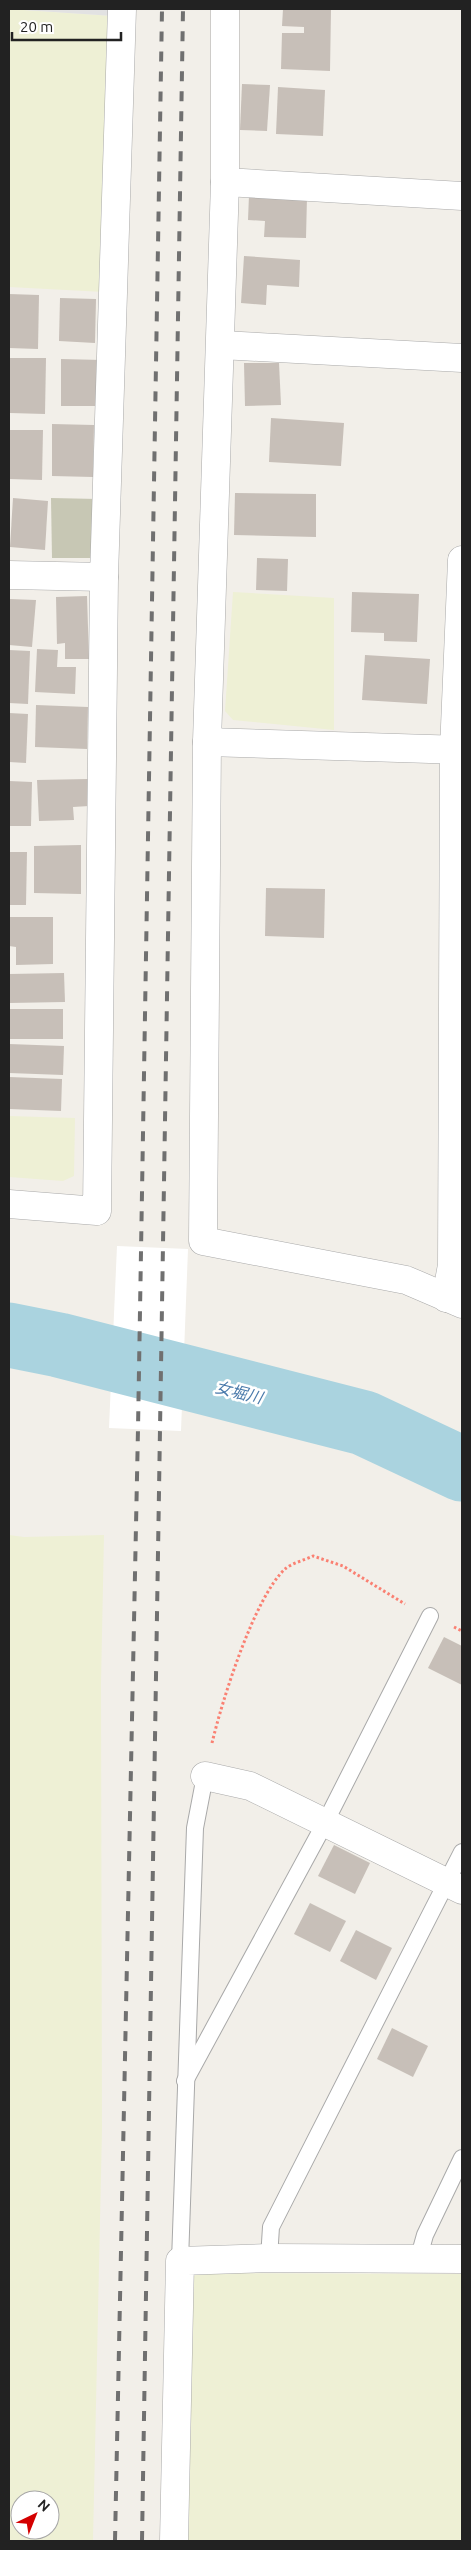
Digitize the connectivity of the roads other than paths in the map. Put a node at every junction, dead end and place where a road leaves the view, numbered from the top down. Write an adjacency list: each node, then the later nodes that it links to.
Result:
1 (122, 9): 9 (street)
2 (225, 9): 3 (street)
3 (226, 182): 4 (street); 5 (street)
4 (462, 196)
5 (221, 345): 6 (street); 10 (street)
6 (462, 358)
7 (462, 560): 11 (street)
8 (9, 575): 9 (street)
9 (104, 578): 12 (street)
10 (207, 742): 11 (street); 13 (street)
11 (458, 750): 13 (street)
12 (9, 1204)
13 (454, 1301)
14 (430, 1616): 16 (lane)
15 (205, 1776): 16 (street); 19 (lane)
16 (325, 1823): 18 (street); 19 (lane)
17 (462, 1852): 18 (lane)
18 (454, 1886): 21 (lane)
19 (185, 2082): 24 (lane)
20 (462, 2158): 23 (lane)
21 (269, 2258): 23 (street); 24 (street)
22 (462, 2259): 23 (street)
23 (418, 2260)
24 (180, 2261): 25 (street)
25 (174, 2541)

